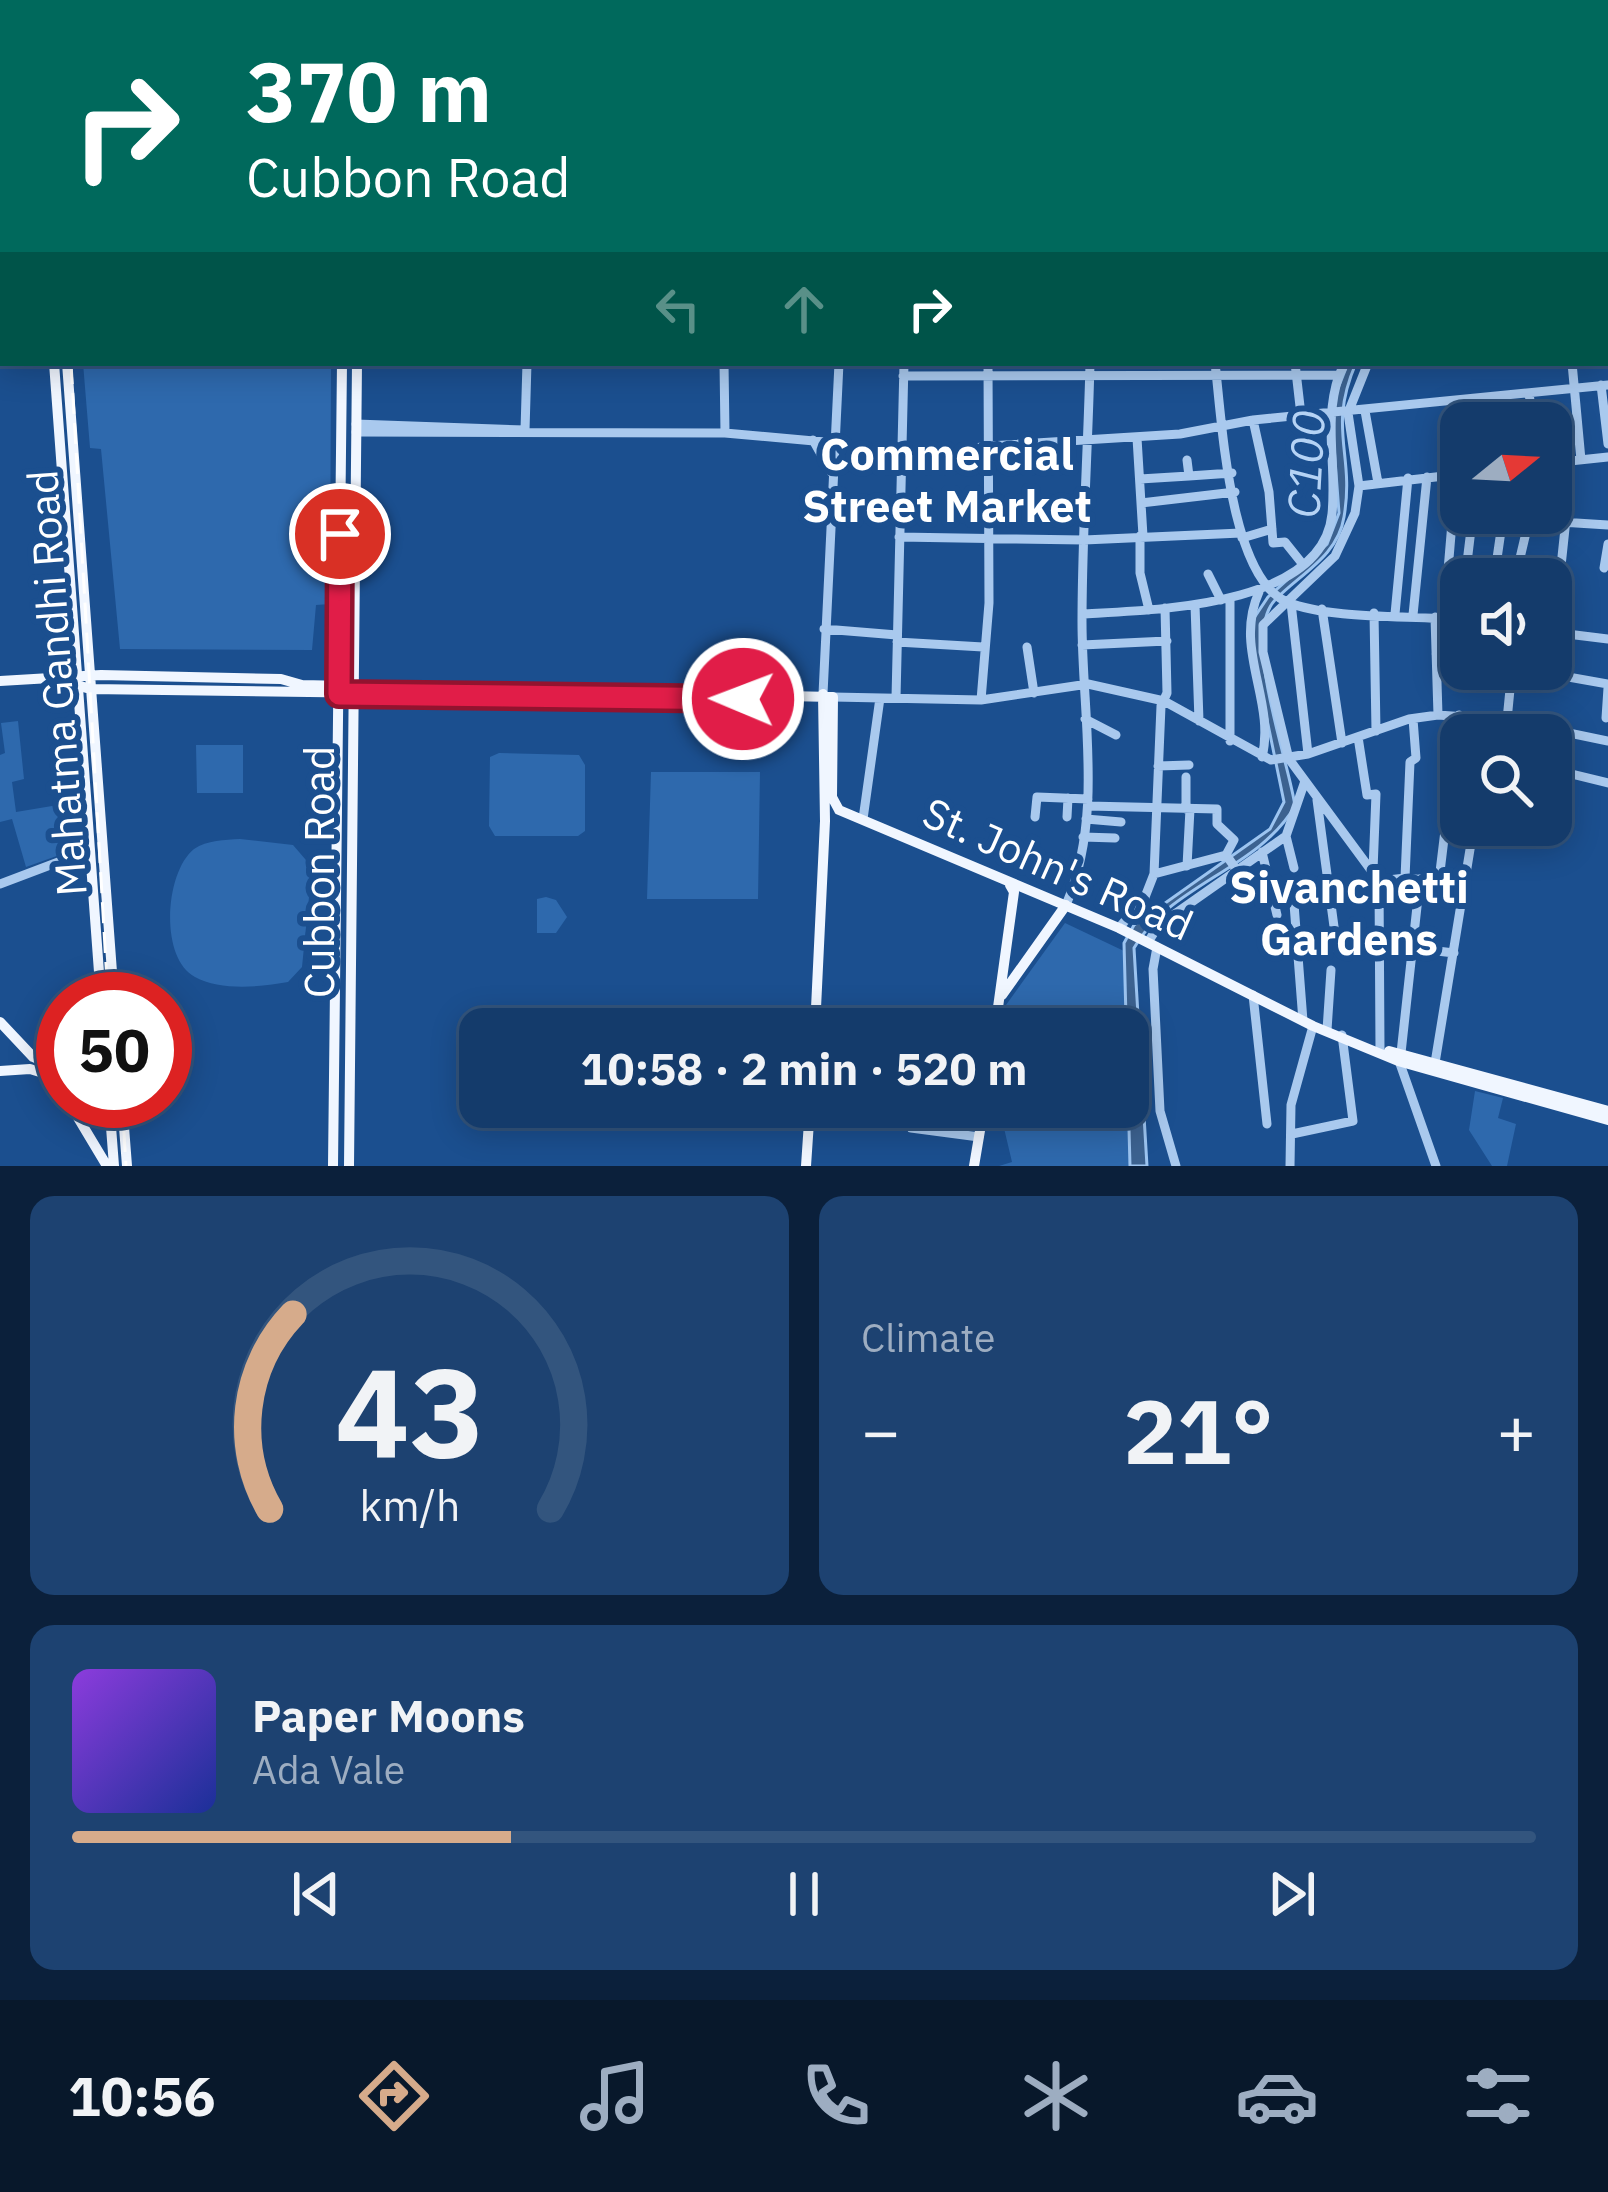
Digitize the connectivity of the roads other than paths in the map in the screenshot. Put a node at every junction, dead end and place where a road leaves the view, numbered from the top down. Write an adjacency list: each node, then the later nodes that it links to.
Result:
1 (54, 366): 95 (main road, Mahatma Gandhi Road)
2 (67, 366): 95 (main road, Mahatma Gandhi Road)
3 (342, 366): 66 (main road, Cubbon Road)
4 (357, 366): 29 (main road, Cubbon Road)
5 (526, 366): 30 (street)
6 (724, 366): 32 (street)
7 (839, 366): 36 (street)
8 (904, 366): 17 (street)
9 (988, 366): 19 (street)
10 (1090, 366): 18 (street)
11 (1344, 366): 16 (street)
12 (1364, 366): 25 (street)
13 (1571, 366): 21 (street)
14 (1215, 368): 15 (street); 18 (street); 28 (street)
15 (1295, 368): 16 (street); 26 (street)
16 (1339, 375): 25 (street)
17 (904, 376): 19 (street); 41 (street)
18 (1090, 376): 19 (street); 33 (street)
19 (988, 377): 38 (street)
20 (1605, 385): 21 (street); 37 (street)
21 (1574, 388): 22 (street); 43 (street)
22 (1529, 393): 23 (street); 24 (street)
23 (1530, 402)
24 (1364, 411): 25 (street); 52 (street)
25 (1337, 415): 26 (street); 53 (street); 68 (street)
26 (1301, 416): 27 (street)
27 (1253, 420): 28 (street); 58 (street)
28 (1225, 426): 34 (street); 46 (street)
29 (356, 428): 30 (street); 31 (street); 39 (main road, Cubbon Road)
30 (525, 430): 31 (street); 32 (street)
31 (380, 433): 39 (street)
32 (725, 433): 35 (street)
33 (1086, 436): 34 (street); 38 (street); 64 (street)
34 (1137, 438): 51 (street)
35 (813, 440): 36 (street); 45 (street)
36 (836, 443): 45 (street)
37 (1608, 444)
38 (988, 446): 41 (street); 63 (street)
39 (356, 451): 67 (main road, Cubbon Road)
40 (1608, 457): 43 (street)
41 (900, 459): 45 (street); 62 (street)
42 (1187, 460): 47 (street)
43 (1581, 460): 44 (street)
44 (1572, 461)
45 (832, 471): 82 (street)
46 (1232, 473): 47 (street); 54 (street)
47 (1189, 476): 51 (street)
48 (1440, 476): 49 (street)
49 (1426, 477): 50 (street); 80 (street)
50 (1408, 478): 52 (street); 79 (street)
51 (1140, 479): 55 (street)
52 (1378, 483): 53 (street)
53 (1359, 486): 71 (street)
54 (1235, 492): 55 (street); 61 (street)
55 (1141, 503): 60 (street)
56 (1572, 520): 57 (street)
57 (1608, 525)
58 (1272, 530): 61 (street); 68 (street)
59 (1450, 534): 81 (street)
60 (1142, 536): 61 (street); 64 (street); 76 (street)
61 (1242, 536): 71 (street)
62 (899, 537): 63 (street); 84 (street)
63 (989, 539): 64 (street); 88 (street)
64 (1084, 540): 78 (street)
65 (1608, 544): 69 (street)
66 (340, 548): 67 (main road); 99 (main road, Cubbon Road)
67 (354, 549): 98 (main road, Cubbon Road)
68 (1301, 562): 71 (street)
69 (1604, 568)
70 (1208, 574): 72 (street)
71 (1276, 596): 72 (street); 75 (street); 119 (street); 120 (street); 121 (street)
72 (1225, 599): 73 (street); 117 (street)
73 (1196, 605): 74 (street); 111 (street)
74 (1166, 608): 76 (street); 86 (street)
75 (1322, 609): 77 (street); 118 (street)
76 (1149, 610): 78 (street)
77 (1374, 613): 79 (street); 112 (street)
78 (1082, 614): 87 (street)
79 (1395, 614): 80 (street)
80 (1413, 616): 81 (street)
81 (1439, 618): 90 (street)
82 (824, 629): 84 (street); 102 (street)
83 (1572, 634): 85 (street)
84 (897, 639): 88 (street); 104 (street)
85 (1608, 639)
86 (1167, 641): 87 (street); 106 (street)
87 (1082, 645): 96 (street)
88 (983, 647): 105 (street)
89 (1028, 647): 101 (street)
90 (1436, 654): 91 (street); 107 (street)
91 (1440, 655)
92 (191, 677): 95 (main road); 99 (main road); 100 (main road)
93 (1572, 679): 97 (street)
94 (0, 681): 95 (main road)
95 (83, 682): 100 (main road); 143 (main road, Mahatma Gandhi Road); 168 (main road, Mahatma Gandhi Road)
96 (1083, 684): 101 (street); 106 (street); 109 (street)
97 (1608, 686): 108 (street)
98 (354, 687): 99 (main road); 102 (main road); 174 (main road, Cubbon Road)
99 (339, 688): 100 (main road); 173 (main road, Cubbon Road)
100 (190, 692)
101 (1034, 693): 105 (street)
102 (826, 697): 103 (street); 131 (main road); 136 (main road)
103 (880, 698): 104 (street); 134 (street)
104 (896, 698): 105 (street)
105 (981, 700)
106 (1164, 701): 111 (street); 122 (street)
107 (1438, 715): 110 (street)
108 (1607, 718): 116 (street)
109 (1085, 719): 114 (street); 128 (street)
110 (1413, 719): 112 (street); 149 (street)
111 (1199, 722): 117 (street)
112 (1376, 731): 115 (street)
113 (1572, 734): 116 (street)
114 (1116, 735)
115 (1358, 737): 118 (street); 148 (street)
116 (1602, 740)
117 (1231, 741): 120 (street)
118 (1342, 743): 119 (street)
119 (1308, 754): 121 (street)
120 (1262, 757): 121 (street)
121 (1289, 759): 124 (street)
122 (1158, 766): 129 (street); 130 (street)
123 (1572, 774): 125 (street)
124 (1305, 782): 126 (street); 138 (street)
125 (1608, 783)
126 (1316, 795): 148 (street); 155 (street)
127 (1068, 798): 128 (street); 132 (street); 133 (street)
128 (1088, 802): 129 (street); 135 (street)
129 (1156, 808): 130 (street); 147 (street)
130 (1188, 809): 145 (street); 145 (street)
131 (839, 810): 134 (main road, St. John's Road); 136 (main road)
132 (1035, 817)
133 (1066, 817)
134 (863, 819): 153 (main road, St. John's Road)
135 (1086, 819): 137 (street); 139 (street)
136 (825, 820): 171 (main road)
137 (1121, 822)
138 (1286, 836): 144 (street); 146 (street)
139 (1083, 838): 140 (street); 158 (street)
140 (1115, 838)
141 (1443, 846): 151 (street)
142 (1471, 846): 154 (street)
143 (86, 851): 152 (street); 167 (main road, Mahatma Gandhi Road)
144 (1262, 852): 157 (street); 161 (street)
145 (1187, 866): 147 (street)
146 (1294, 868)
147 (1154, 874): 160 (street)
148 (1376, 875): 149 (street); 155 (street); 162 (street)
149 (1405, 878): 150 (street)
150 (1420, 879): 151 (street); 163 (street)
151 (1439, 880): 154 (street)
152 (0, 884)
153 (1009, 884): 158 (main road, St. John's Road); 170 (main road)
154 (1465, 884): 165 (street)
155 (1331, 887): 156 (street); 164 (street)
156 (1293, 891): 157 (street); 176 (street)
157 (1273, 894): 159 (street)
158 (1066, 905): 160 (main road, St. John's Road); 170 (main road)
159 (1277, 915)
160 (1123, 930): 161 (main road, St. John's Road)
161 (1149, 943): 169 (main road, St. John's Road); 202 (street)
162 (1378, 944): 163 (street); 178 (street)
163 (1415, 948): 165 (street); 179 (street)
164 (1337, 949)
165 (1454, 953): 181 (street)
166 (1330, 970): 176 (street)
167 (98, 972)
168 (111, 972)
169 (1253, 995): 176 (main road, St. John's Road); 187 (street)
170 (998, 1000): 172 (main road)
171 (816, 1008)
172 (997, 1008)
173 (335, 1009): 174 (main road); 184 (main road, Cubbon Road)
174 (351, 1009): 185 (main road, Cubbon Road)
175 (0, 1022): 180 (main road)
176 (1315, 1026): 177 (main road, St. John's Road); 194 (street)
177 (1342, 1035): 178 (main road, St. John's Road); 194 (street)
178 (1380, 1049): 179 (main road, St. John's Road)
179 (1399, 1055): 181 (main road, St. John's Road); 186 (main road, St. John's Road); 204 (street)
180 (36, 1059)
181 (1435, 1063): 186 (main road, St. John's Road)
182 (0, 1071): 183 (main road)
183 (36, 1072)
184 (334, 1074): 185 (main road); 199 (main road, Cubbon Road)
185 (350, 1074): 200 (main road, Cubbon Road)
186 (1608, 1116)
187 (1267, 1124)
188 (85, 1128): 197 (main road)
189 (109, 1128): 197 (main road)
190 (124, 1128): 198 (main road)
191 (809, 1128): 196 (main road)
192 (911, 1128): 195 (street)
193 (980, 1128): 195 (main road)
194 (1292, 1134): 203 (street)
195 (979, 1137): 201 (main road)
196 (806, 1165)
197 (110, 1166)
198 (127, 1166)
199 (333, 1166)
200 (349, 1166)
201 (974, 1166)
202 (1176, 1166)
203 (1290, 1166)
204 (1436, 1166)

